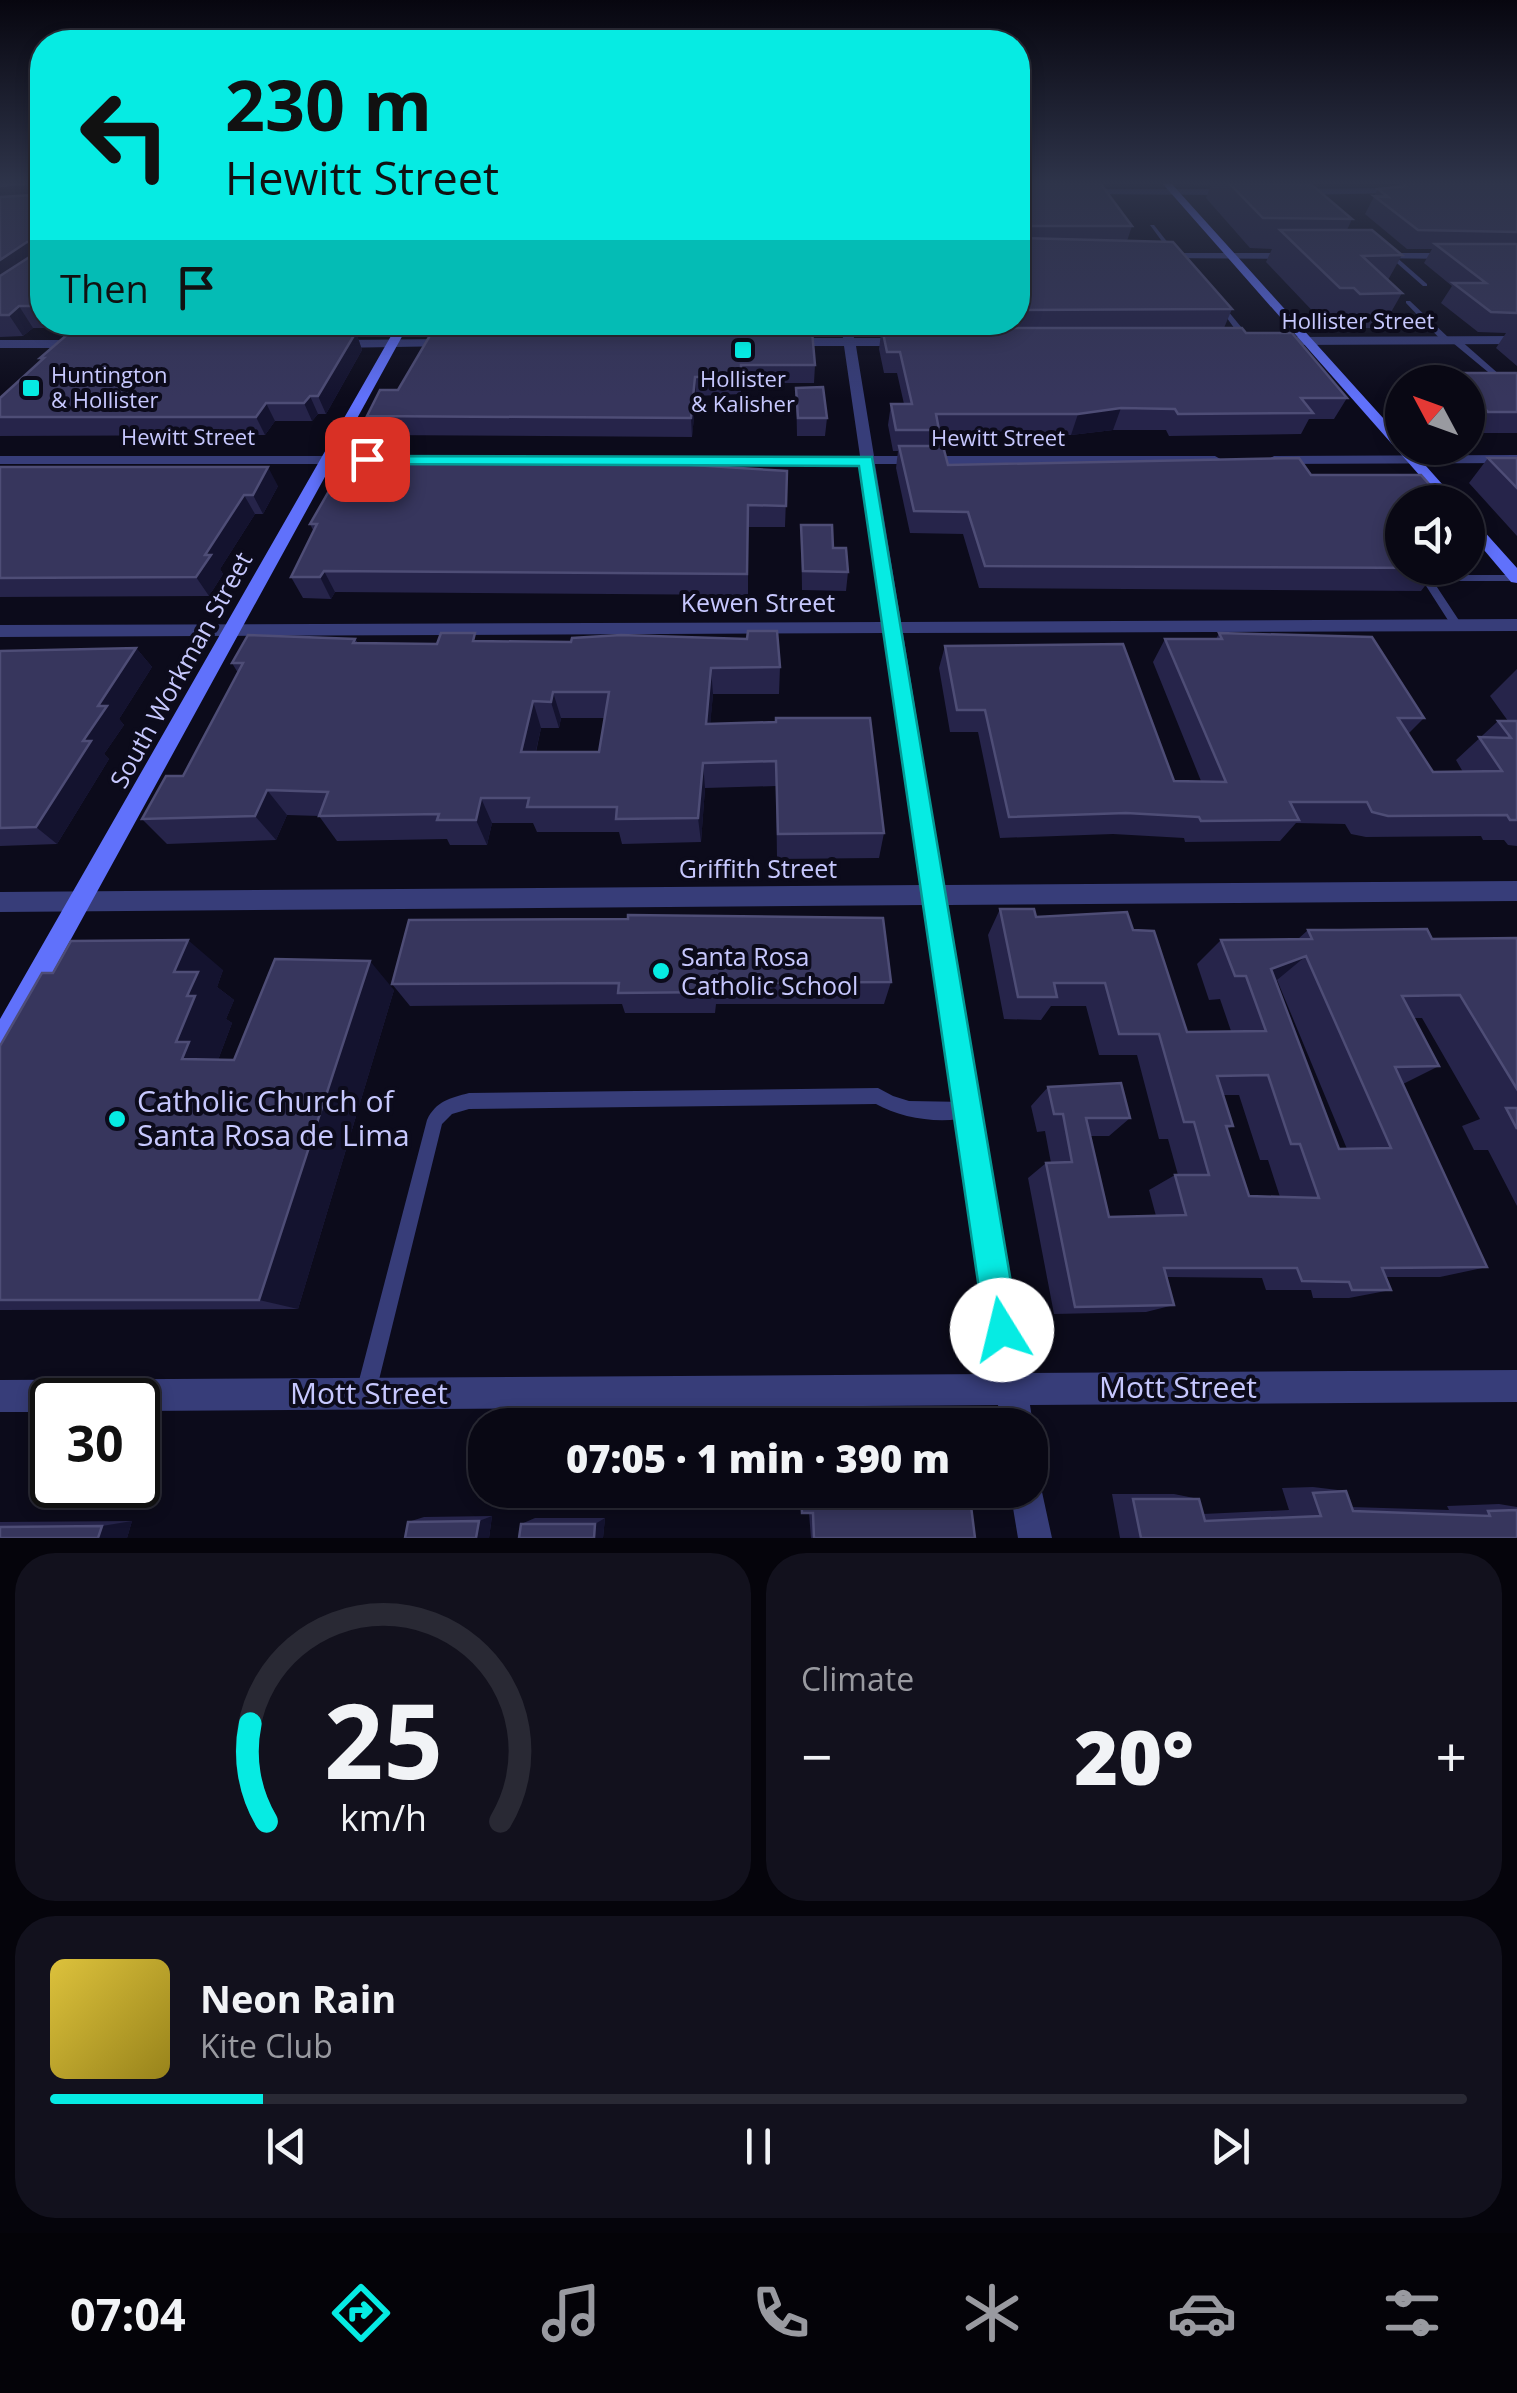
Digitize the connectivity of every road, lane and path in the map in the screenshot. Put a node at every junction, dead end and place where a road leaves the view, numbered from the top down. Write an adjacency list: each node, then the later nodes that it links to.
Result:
1 (1136, 256): 2 (street)
2 (1179, 256): 3 (street); 8 (lane)
3 (1232, 256): 4 (street); 20 (main road)
4 (1302, 256)
5 (1354, 256): 6 (street)
6 (1392, 256): 7 (street); 9 (lane)
7 (1466, 256)
8 (1194, 270)
9 (1426, 285)
10 (1215, 298): 19 (lane)
11 (1408, 302): 16 (lane)
12 (398, 335): 28 (main road, South Workman Street)
13 (823, 335): 21 (street)
14 (847, 335): 39 (street)
15 (870, 335): 22 (street)
16 (1452, 340): 17 (street, Hollister Street); 20 (street, Hollister Street); 30 (lane)
17 (1517, 340)
18 (1229, 341): 19 (street, Hollister Street)
19 (1261, 341): 20 (street, Hollister Street)
20 (1306, 341): 31 (main road)
21 (768, 342)
22 (922, 342)
23 (474, 343): 28 (street)
24 (0, 344): 25 (street)
25 (63, 344): 26 (street); 29 (street)
26 (102, 344)
27 (316, 344): 28 (street)
28 (394, 344): 32 (main road, South Workman Street)
29 (50, 356)
30 (1517, 394)
31 (1385, 429)
32 (328, 459): 35 (street, Hewitt Street); 39 (street, Hewitt Street); 48 (main road, South Workman Street)
33 (1485, 459): 34 (street)
34 (1517, 459)
35 (0, 460)
36 (1236, 460): 39 (street, Hewitt Street)
37 (1256, 460): 38 (street)
38 (1385, 460)
39 (867, 461): 46 (street)
40 (1418, 465): 41 (main road)
41 (1436, 485)
42 (1485, 541): 43 (main road)
43 (1517, 578): 44 (lane)
44 (1457, 625): 45 (street, Kewen Street); 46 (street, Kewen Street)
45 (1517, 625)
46 (893, 627): 48 (street, Kewen Street); 50 (street)
47 (0, 630): 48 (street, Kewen Street)
48 (232, 630): 52 (main road, South Workman Street)
49 (1517, 891): 50 (street, Griffith Street)
50 (934, 895): 52 (street, Griffith Street); 54 (street)
51 (0, 902): 52 (street, Griffith Street)
52 (79, 902): 53 (main road, South Workman Street)
53 (0, 1043)
54 (968, 1110): 56 (street); 57 (lane)
55 (1517, 1386): 56 (street, Mott Street)
56 (1011, 1389): 57 (street, Mott Street); 59 (street)
57 (365, 1394): 58 (street, Mott Street)
58 (0, 1396)
59 (1014, 1408)
60 (1031, 1508): 61 (street)
61 (1035, 1538)

